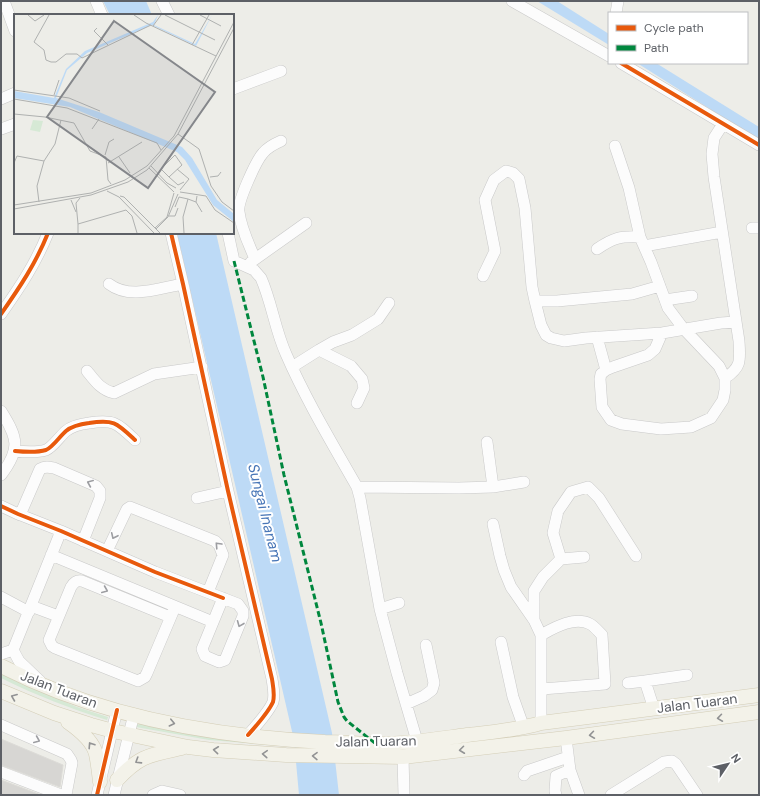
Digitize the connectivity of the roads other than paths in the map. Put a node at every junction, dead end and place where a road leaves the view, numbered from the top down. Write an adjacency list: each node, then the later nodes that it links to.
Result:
1 (4, 1): 9 (street)
2 (96, 1): 7 (street)
3 (162, 1): 8 (street)
4 (512, 1): 10 (street)
5 (618, 1): 6 (street)
6 (616, 12)
7 (102, 14)
8 (168, 14)
9 (14, 28)
10 (608, 55)
11 (623, 64): 17 (street)
12 (281, 71): 13 (street)
13 (234, 90)
14 (14, 93): 15 (street)
15 (1, 99)
16 (14, 124): 18 (street)
17 (723, 124): 20 (street); 23 (street)
18 (1, 129)
19 (281, 141): 29 (street)
20 (759, 145)
21 (615, 146): 27 (street)
22 (306, 223): 29 (street)
23 (722, 232): 27 (street); 40 (street)
24 (48, 234): 39 (street)
25 (171, 234): 33 (street)
26 (228, 234): 30 (street)
27 (642, 242): 28 (street); 34 (street)
28 (597, 249)
29 (255, 259): 30 (street)
30 (246, 266): 46 (street)
31 (483, 276): 37 (street)
32 (109, 284): 33 (street)
33 (183, 284): 45 (street)
34 (660, 286): 36 (street); 37 (street)
35 (692, 296): 36 (street)
36 (665, 300): 41 (street)
37 (535, 301): 43 (street)
38 (389, 303): 44 (street)
39 (2, 311)
40 (735, 322): 41 (street); 49 (street)
41 (683, 328): 42 (street); 49 (street)
42 (662, 333): 43 (street); 47 (street)
43 (597, 337): 47 (street)
44 (319, 350): 46 (street); 50 (street)
45 (202, 367): 48 (street); 59 (street)
46 (292, 367): 57 (street)
47 (606, 370): 49 (street)
48 (87, 371)
49 (725, 378)
50 (357, 403)
51 (1, 411): 54 (street)
52 (135, 440): 54 (street)
53 (487, 442): 58 (street)
54 (15, 451): 55 (street)
55 (1, 475)
56 (524, 482): 58 (street)
57 (357, 487): 58 (street); 76 (street)
58 (493, 487)
59 (228, 491): 60 (street); 107 (street)
60 (198, 498)
61 (1, 506): 62 (street)
62 (20, 515): 64 (street); 65 (street, one-way to 62)
63 (493, 524): 80 (street)
64 (61, 531): 65 (street); 67 (street)
65 (83, 540): 66 (street)
66 (107, 551): 71 (street); 71 (street, one-way to 66)
67 (51, 555): 75 (street); 77 (street)
68 (636, 556): 70 (street)
69 (584, 557): 70 (street)
70 (561, 559): 80 (street)
71 (208, 592): 73 (street)
72 (1, 597): 77 (street)
73 (223, 598): 81 (street); 81 (street, one-way to 81)
74 (399, 602): 76 (street)
75 (174, 607): 79 (street); 81 (street)
76 (380, 608): 95 (street)
77 (30, 609): 78 (street); 85 (street)
78 (58, 616): 79 (street, one-way to 79); 79 (street)
79 (170, 617)
80 (534, 620): 82 (street)
81 (213, 622)
82 (541, 635): 92 (street); 92 (street)
83 (501, 642): 104 (street)
84 (426, 645): 95 (street)
85 (13, 650): 86 (street); 91 (street)
86 (1, 654)
87 (1, 666): 91 (main road, Jalan Tuaran)
88 (686, 675): 89 (street)
89 (645, 682): 90 (street); 96 (street)
90 (628, 683)
91 (44, 685): 97 (main road, Jalan Tuaran)
92 (542, 689): 102 (street)
93 (1, 691): 99 (main road, Jalan Tuaran, one-way to 93)
94 (759, 695): 96 (main road, Jalan Tuaran)
95 (406, 704): 109 (street)
96 (654, 709): 101 (main road); 102 (main road, Jalan Tuaran)
97 (117, 710): 100 (main road, Jalan Tuaran); 105 (street)
98 (759, 712): 101 (main road, Jalan Tuaran, one-way to 101)
99 (54, 713): 105 (main road, Jalan Tuaran); 117 (main road, one-way to 99)
100 (134, 714): 106 (street); 107 (main road, Jalan Tuaran, one-way to 107)
101 (698, 721): 108 (main road, Jalan Tuaran, one-way to 108)
102 (541, 723): 104 (main road, Jalan Tuaran)
103 (1, 725): 119 (street, one-way to 119)
104 (524, 728): 109 (main road, Jalan Tuaran)
105 (112, 731): 106 (main road, Jalan Tuaran); 117 (street)
106 (129, 734): 110 (main road, Jalan Tuaran); 116 (street)
107 (248, 735): 109 (main road, Jalan Tuaran)
108 (566, 738): 111 (main road, Jalan Tuaran, one-way to 111); 112 (street)
109 (417, 741)
110 (188, 746): 111 (main road, Jalan Tuaran, one-way to 110); 116 (main road, one-way to 116)
111 (403, 757): 123 (street)
112 (568, 757): 113 (street); 115 (street)
113 (570, 770): 124 (street); 125 (street)
114 (1, 772): 118 (street)
115 (524, 775)
116 (117, 780): 120 (street)
117 (99, 789)
118 (61, 795)
119 (66, 795)
120 (114, 795)
121 (153, 795): 122 (street)
122 (180, 795)
123 (404, 795)
124 (556, 795)
125 (579, 795)
126 (611, 795): 127 (street)
127 (696, 795)

